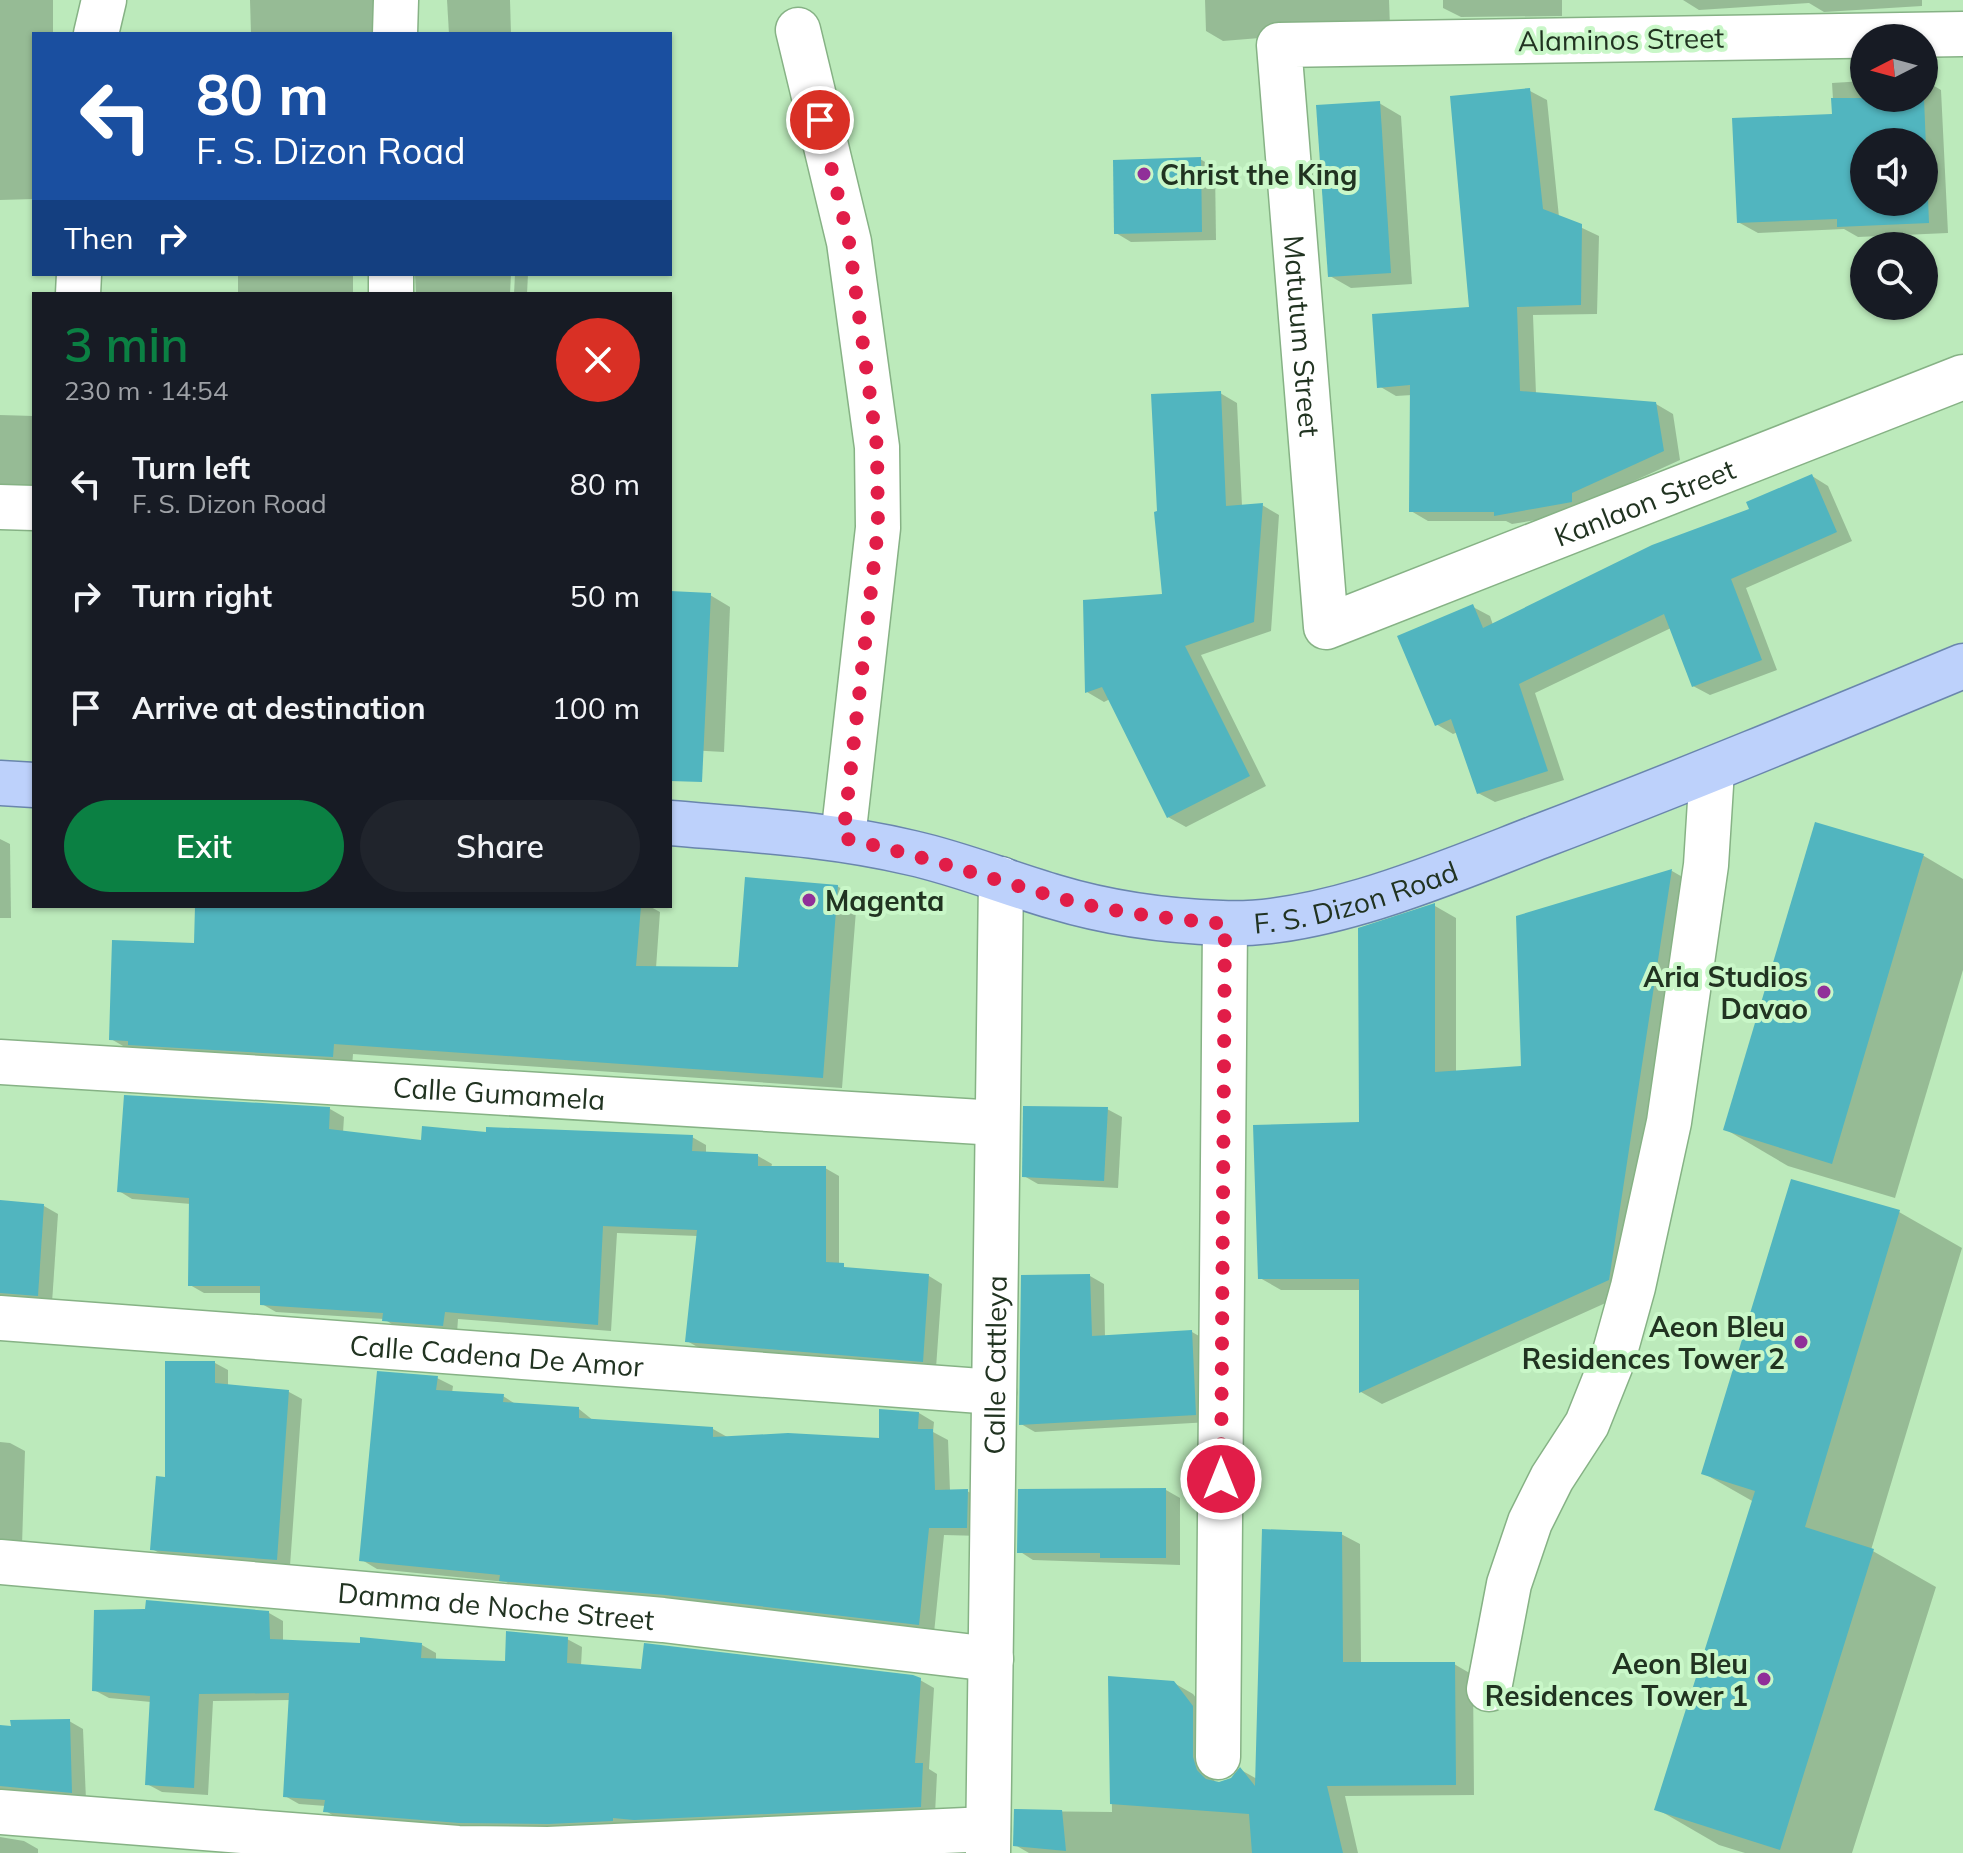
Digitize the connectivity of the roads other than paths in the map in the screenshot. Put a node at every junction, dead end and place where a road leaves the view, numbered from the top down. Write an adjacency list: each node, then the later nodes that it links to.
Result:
1 (104, 0): 4 (street)
2 (396, 0): 5 (street)
3 (798, 30): 17 (street)
4 (96, 32)
5 (395, 32)
6 (1963, 34): 7 (street, Alaminos Street)
7 (1279, 45): 11 (street, Matutum Street)
8 (1963, 377): 11 (street, Kanlaon Street)
9 (0, 507): 10 (street)
10 (32, 508)
11 (1326, 627)
12 (1963, 666): 13 (main road, F. S. Dizon Road)
13 (1712, 770): 19 (main road, F. S. Dizon Road); 26 (street)
14 (0, 783): 15 (main road)
15 (32, 785)
16 (672, 823): 17 (main road, F. S. Dizon Road)
17 (843, 838): 18 (main road, F. S. Dizon Road)
18 (1001, 879): 19 (main road, F. S. Dizon Road); 21 (street, Calle Cattleya)
19 (1225, 924): 27 (street)
20 (0, 1062): 21 (street, Calle Gumamela)
21 (997, 1123): 23 (street, Calle Cattleya)
22 (0, 1318): 23 (street, Calle Cadena De Amor)
23 (994, 1392): 25 (street, Calle Cattleya)
24 (0, 1562): 25 (street, Damma de Noche Street)
25 (991, 1659): 30 (street, Calle Cattleya)
26 (1489, 1689)
27 (1218, 1757)
28 (0, 1812): 29 (street)
29 (199, 1840): 30 (street)
30 (988, 1841)

